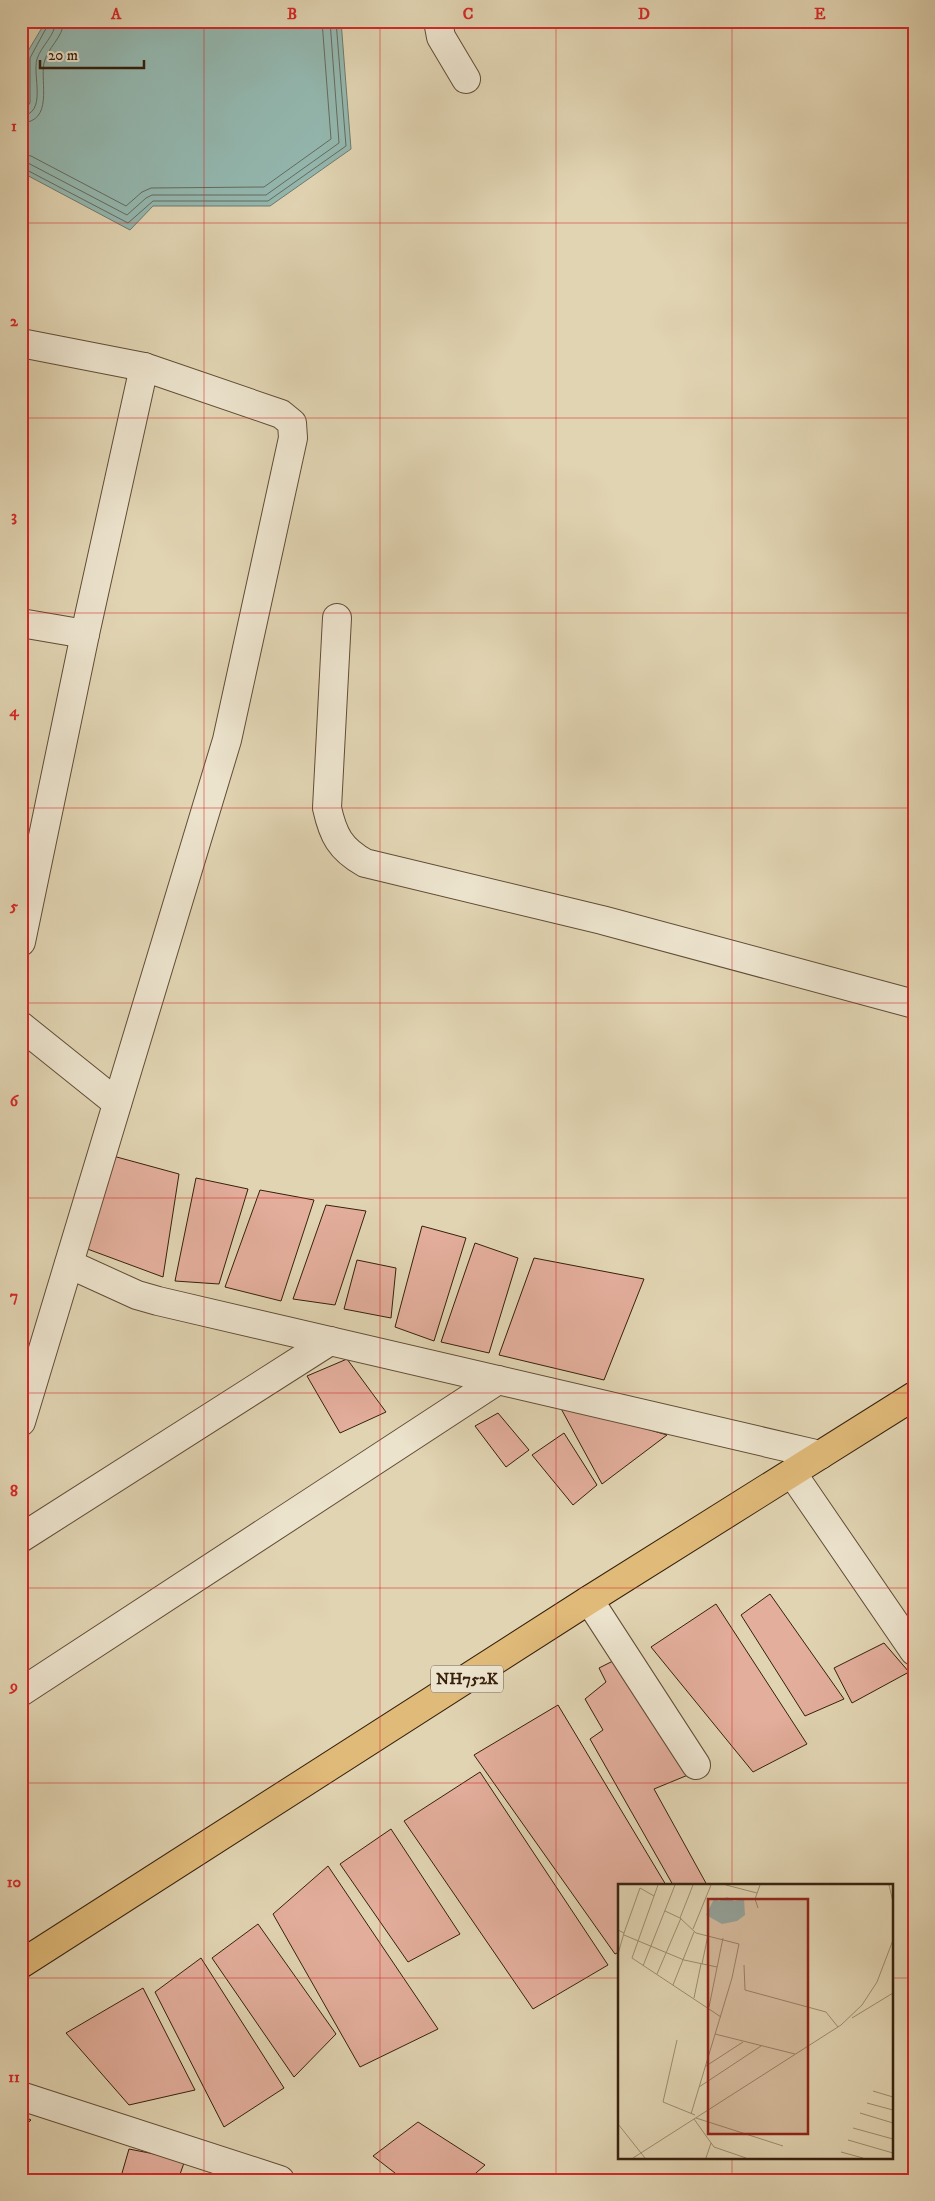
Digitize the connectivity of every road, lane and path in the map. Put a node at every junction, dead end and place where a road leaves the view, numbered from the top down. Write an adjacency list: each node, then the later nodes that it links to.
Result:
1 (438, 21): 2 (street)
2 (466, 79)
3 (21, 343): 4 (street)
4 (144, 367): 7 (street); 11 (street)
5 (336, 618): 9 (street)
6 (21, 622): 7 (street)
7 (85, 634): 8 (street)
8 (21, 942)
9 (914, 1004)
10 (21, 1026): 11 (street)
11 (117, 1103): 12 (street)
12 (69, 1264): 13 (street); 16 (street)
13 (330, 1341): 14 (street); 19 (street)
14 (498, 1380): 17 (street); 22 (street)
15 (914, 1396): 17 (highway, NH752K)
16 (21, 1422)
17 (820, 1455): 18 (highway, NH752K)
18 (792, 1473): 20 (highway, NH752K); 21 (street)
19 (21, 1538)
20 (589, 1600): 23 (street); 24 (highway, NH752K)
21 (914, 1651)
22 (21, 1692)
23 (696, 1766)
24 (21, 1964)
25 (21, 2096): 26 (street)
26 (280, 2180)

